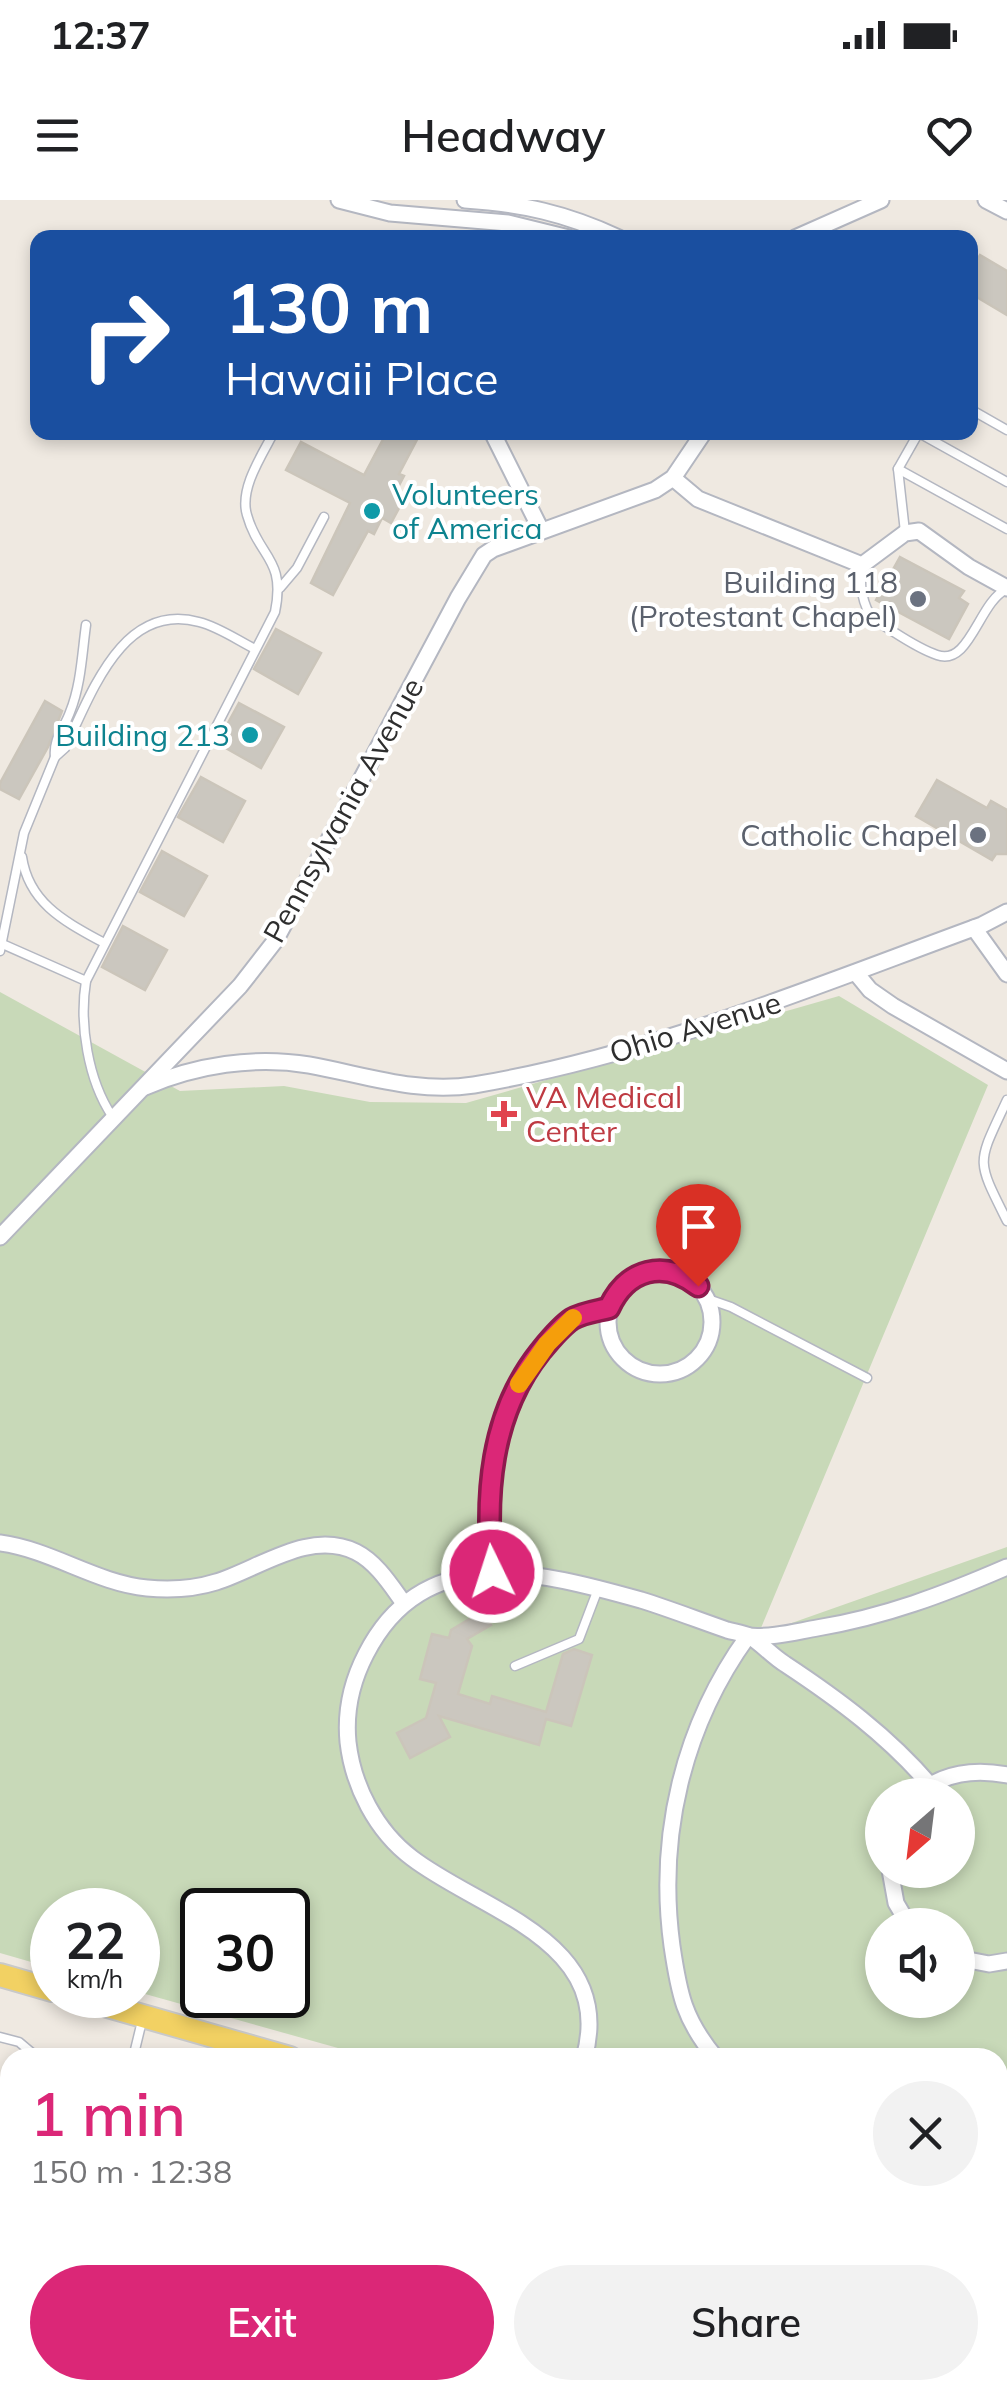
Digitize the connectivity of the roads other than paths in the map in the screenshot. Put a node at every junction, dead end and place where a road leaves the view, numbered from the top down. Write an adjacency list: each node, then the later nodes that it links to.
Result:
1 (339, 200): 5 (street)
2 (465, 200): 8 (street)
3 (881, 200): 9 (street)
4 (986, 200): 6 (street)
5 (369, 204): 7 (street)
6 (1007, 211)
7 (536, 230)
8 (601, 230)
9 (813, 230)
10 (978, 414): 11 (lane)
11 (1007, 430)
12 (270, 440): 25 (lane)
13 (496, 440): 22 (street)
14 (699, 440): 18 (street)
15 (915, 440): 17 (lane)
16 (932, 440): 19 (lane)
17 (898, 470): 21 (lane); 23 (lane)
18 (673, 478): 22 (street, Pennsylvania Avenue); 24 (street)
19 (1007, 482)
20 (324, 517): 25 (lane)
21 (1007, 529)
22 (541, 530): 39 (street, Pennsylvania Avenue)
23 (905, 533): 24 (street); 26 (street)
24 (862, 565): 26 (lane)
25 (280, 588): 28 (lane)
26 (1007, 589)
27 (86, 625): 29 (lane)
28 (255, 649): 29 (lane); 33 (lane)
29 (55, 757): 30 (lane)
30 (22, 852): 33 (lane); 34 (lane)
31 (1007, 912): 32 (street, Ohio Avenue)
32 (974, 928): 35 (street, Ohio Avenue); 36 (street)
33 (104, 943): 37 (lane)
34 (1, 946): 37 (lane)
35 (856, 973): 38 (street); 39 (street, Ohio Avenue)
36 (1007, 974)
37 (86, 981): 41 (lane)
38 (1007, 1071)
39 (137, 1091): 41 (street, Pennsylvania Avenue)
40 (1007, 1100): 42 (lane)
41 (112, 1116): 43 (street, Pennsylvania Avenue)
42 (1007, 1221)
43 (0, 1237)
44 (708, 1299): 45 (street); 45 (street); 46 (lane)
45 (609, 1308): 49 (street)
46 (867, 1378)
47 (0, 1543): 51 (street)
48 (1007, 1567): 52 (street)
49 (492, 1572): 50 (street); 51 (street)
50 (598, 1589): 52 (street); 53 (lane)
51 (403, 1602): 67 (street)
52 (748, 1636): 55 (street); 68 (street)
53 (515, 1666)
54 (1007, 1775): 56 (street)
55 (914, 1778)
56 (950, 1778)
57 (975, 1961): 58 (street)
58 (1007, 1961)
59 (0, 1975): 60 (main road)
60 (30, 1984)
61 (143, 2018): 65 (lane)
62 (150, 2018): 66 (main road)
63 (0, 2038): 64 (lane)
64 (30, 2048)
65 (135, 2048)
66 (255, 2048)
67 (586, 2048)
68 (708, 2048)

